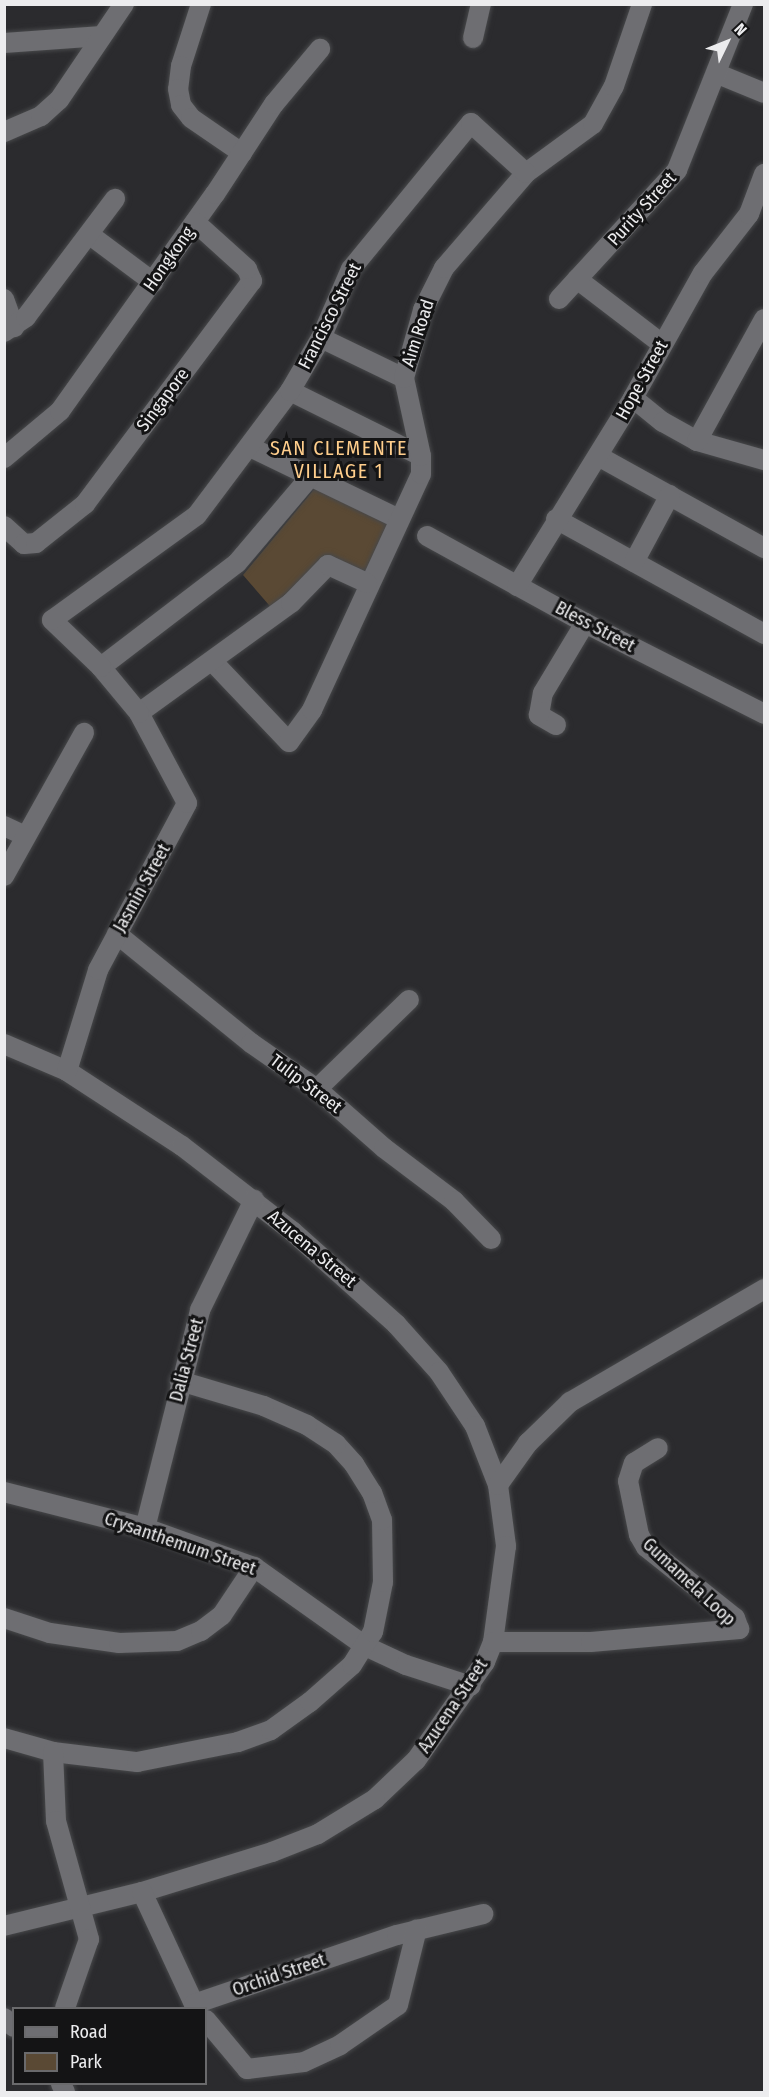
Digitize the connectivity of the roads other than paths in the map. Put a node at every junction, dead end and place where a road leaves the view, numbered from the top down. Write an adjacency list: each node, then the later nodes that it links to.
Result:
1 (124, 4): 6 (street)
2 (201, 4): 13 (street)
3 (481, 4): 7 (street)
4 (642, 4): 14 (street, Aim Road)
5 (743, 4): 10 (street, Purity Street)
6 (102, 36): 8 (street); 12 (street)
7 (473, 38)
8 (4, 43)
9 (321, 49): 13 (street, Hongkong)
10 (718, 74): 11 (street); 19 (street, Purity Street)
11 (765, 93)
12 (4, 132)
13 (242, 153): 17 (street, Hongkong)
14 (526, 173): 25 (street, Francisco Street); 27 (street, Aim Road)
15 (765, 174): 26 (street, Hope Street)
16 (115, 199): 18 (street)
17 (195, 222): 20 (street, Hongkong); 40 (street, Singapore)
18 (90, 234): 20 (street); 24 (street)
19 (577, 279): 22 (street, Purity Street); 26 (street)
20 (153, 282): 34 (street, Hongkong)
21 (4, 299): 24 (street)
22 (559, 299)
23 (765, 319): 30 (street)
24 (9, 330)
25 (321, 338): 27 (street); 28 (street, Francisco Street)
26 (662, 344): 29 (street, Hope Street)
27 (404, 378): 32 (street, Aim Road)
28 (290, 391): 31 (street, Francisco Street); 32 (street)
29 (633, 398): 30 (street); 33 (street, Hope Street)
30 (697, 441): 35 (street)
31 (249, 447): 36 (street); 49 (street, Francisco Street)
32 (422, 456): 38 (street, Aim Road)
33 (598, 456): 37 (street); 39 (street, Hope Street)
34 (5, 457)
35 (765, 460)
36 (309, 478): 38 (street); 49 (street)
37 (670, 495): 42 (street); 43 (street)
38 (399, 519): 44 (street, Aim Road)
39 (556, 519): 43 (street); 45 (street, Hope Street)
40 (4, 526)
41 (427, 536): 45 (street, Bless Street)
42 (765, 548)
43 (634, 562): 47 (street)
44 (367, 583): 48 (street); 48 (street, Aim Road)
45 (517, 586): 46 (street, Bless Street)
46 (585, 623): 51 (street, Bless Street); 52 (street)
47 (765, 634)
48 (214, 663): 50 (street)
49 (101, 667): 50 (street)
50 (140, 713): 57 (street, Jasmin Street)
51 (765, 714)
52 (556, 725)
53 (84, 733): 55 (street)
54 (4, 826): 55 (street)
55 (25, 836): 56 (street)
56 (4, 876)
57 (117, 934): 60 (street, Jasmin Street); 61 (street, Tulip Street)
58 (409, 1000): 61 (street)
59 (4, 1044): 60 (street, Azucena Street)
60 (67, 1071): 62 (street, Azucena Street)
61 (317, 1089): 63 (street, Tulip Street)
62 (254, 1200): 65 (street, Dalia Street); 67 (street, Azucena Street)
63 (491, 1239)
64 (765, 1289): 67 (street)
65 (180, 1381): 69 (street, Dalia Street); 73 (street)
66 (658, 1448): 72 (street, Gumamela Loop)
67 (498, 1485): 72 (street, Azucena Street)
68 (4, 1492): 69 (street, Crysanthemum Street)
69 (145, 1528): 70 (street, Crysanthemum Street)
70 (254, 1567): 71 (street); 73 (street, Crysanthemum Street)
71 (4, 1618)
72 (493, 1642): 74 (street, Azucena Street)
73 (365, 1646): 74 (street, Crysanthemum Street); 76 (street)
74 (471, 1686): 77 (street, Azucena Street)
75 (4, 1738): 76 (street)
76 (53, 1752): 78 (street)
77 (142, 1892): 78 (street, Azucena Street); 83 (street)
78 (82, 1908): 80 (street, Azucena Street); 82 (street)
79 (483, 1914): 81 (street, Orchid Street)
80 (4, 1926)
81 (417, 1929): 84 (street, Orchid Street); 85 (street)
82 (65, 2007)
83 (197, 2007)
84 (207, 2008)
85 (207, 2021)

